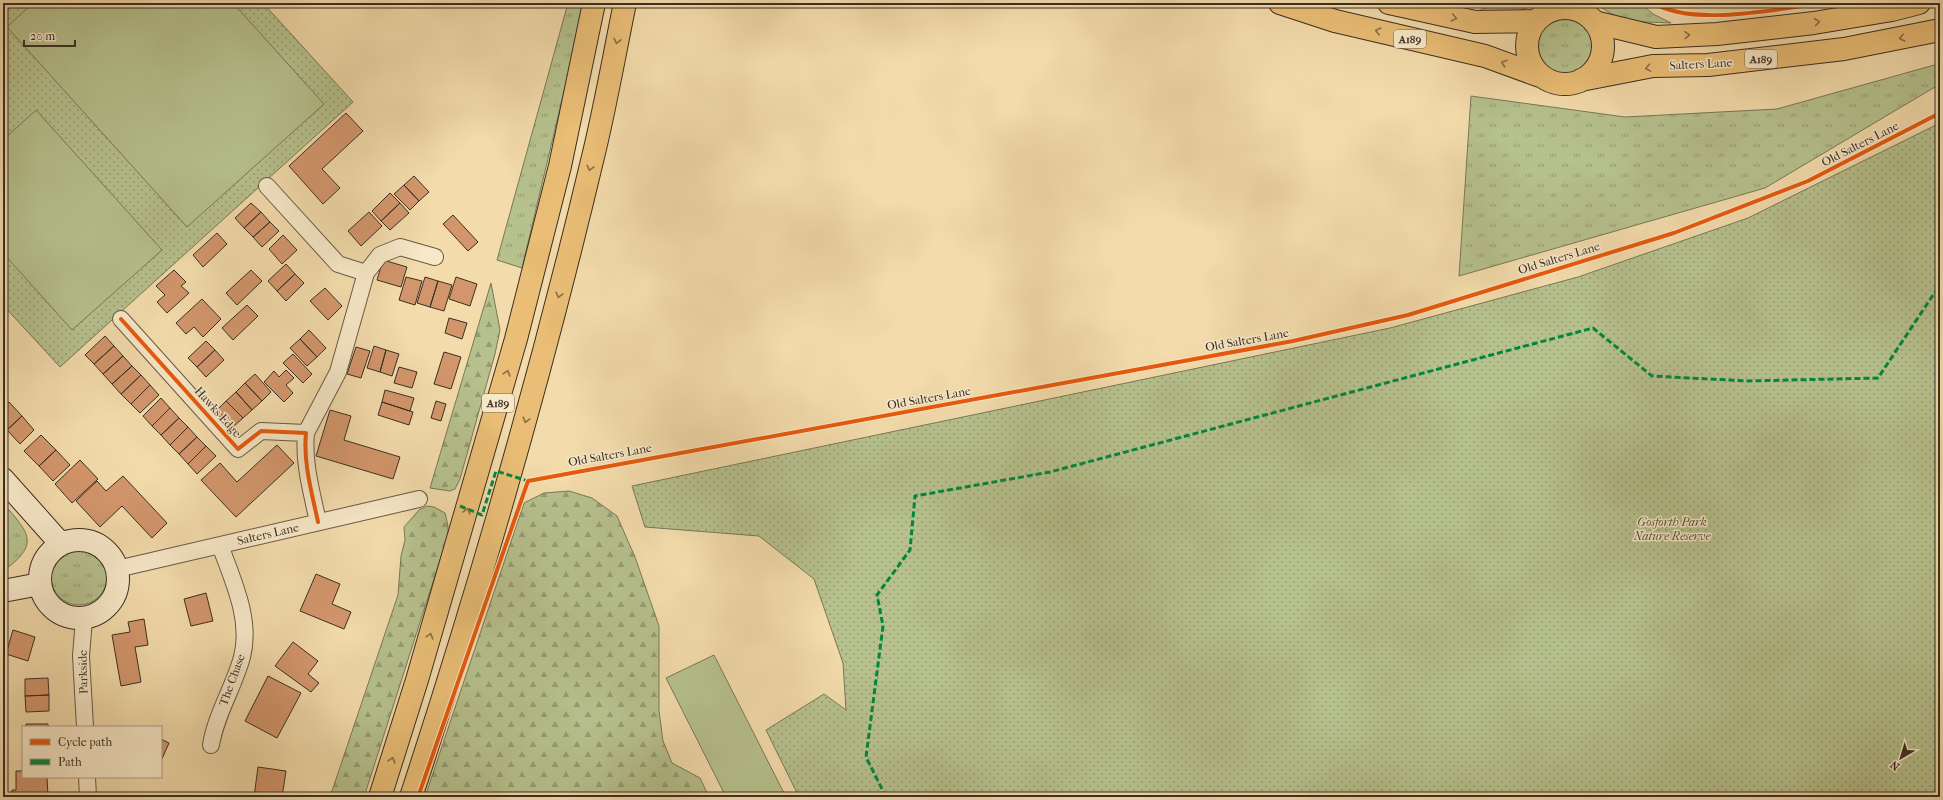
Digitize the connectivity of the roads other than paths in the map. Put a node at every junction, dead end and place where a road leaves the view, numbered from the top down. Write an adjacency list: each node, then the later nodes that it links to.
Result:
1 (594, 3): 29 (main road, A189, one-way to 1)
2 (625, 3): 30 (main road, A189, one-way to 30)
3 (1280, 3): 9 (main road, A189, one-way to 3)
4 (1389, 3): 6 (main road, one-way to 6)
5 (1919, 3): 7 (main road, one-way to 5)
6 (1544, 12): 7 (main road); 9 (main road)
7 (1588, 13): 10 (main road)
8 (1940, 30): 10 (main road, Salters Lane / A189, one-way to 10)
9 (1540, 76): 10 (main road, A189)
10 (1582, 80)
11 (267, 186): 13 (street)
12 (436, 256): 13 (street)
13 (366, 273): 15 (street)
14 (121, 319): 15 (street, Hawks Edge)
15 (306, 433): 18 (street)
16 (3, 479): 19 (main road)
17 (419, 499): 18 (street, Salters Lane)
18 (318, 522): 20 (street, Salters Lane)
19 (61, 544): 21 (main road); 22 (main road)
20 (220, 545): 21 (street, Salters Lane); 26 (street, The Chase)
21 (117, 569): 24 (main road)
22 (40, 584): 23 (main road); 24 (main road)
23 (3, 591)
24 (84, 618): 25 (street, Parkside)
25 (84, 726)
26 (211, 745)
27 (87, 778): 28 (street)
28 (88, 797)
29 (380, 797)
30 (411, 797)

